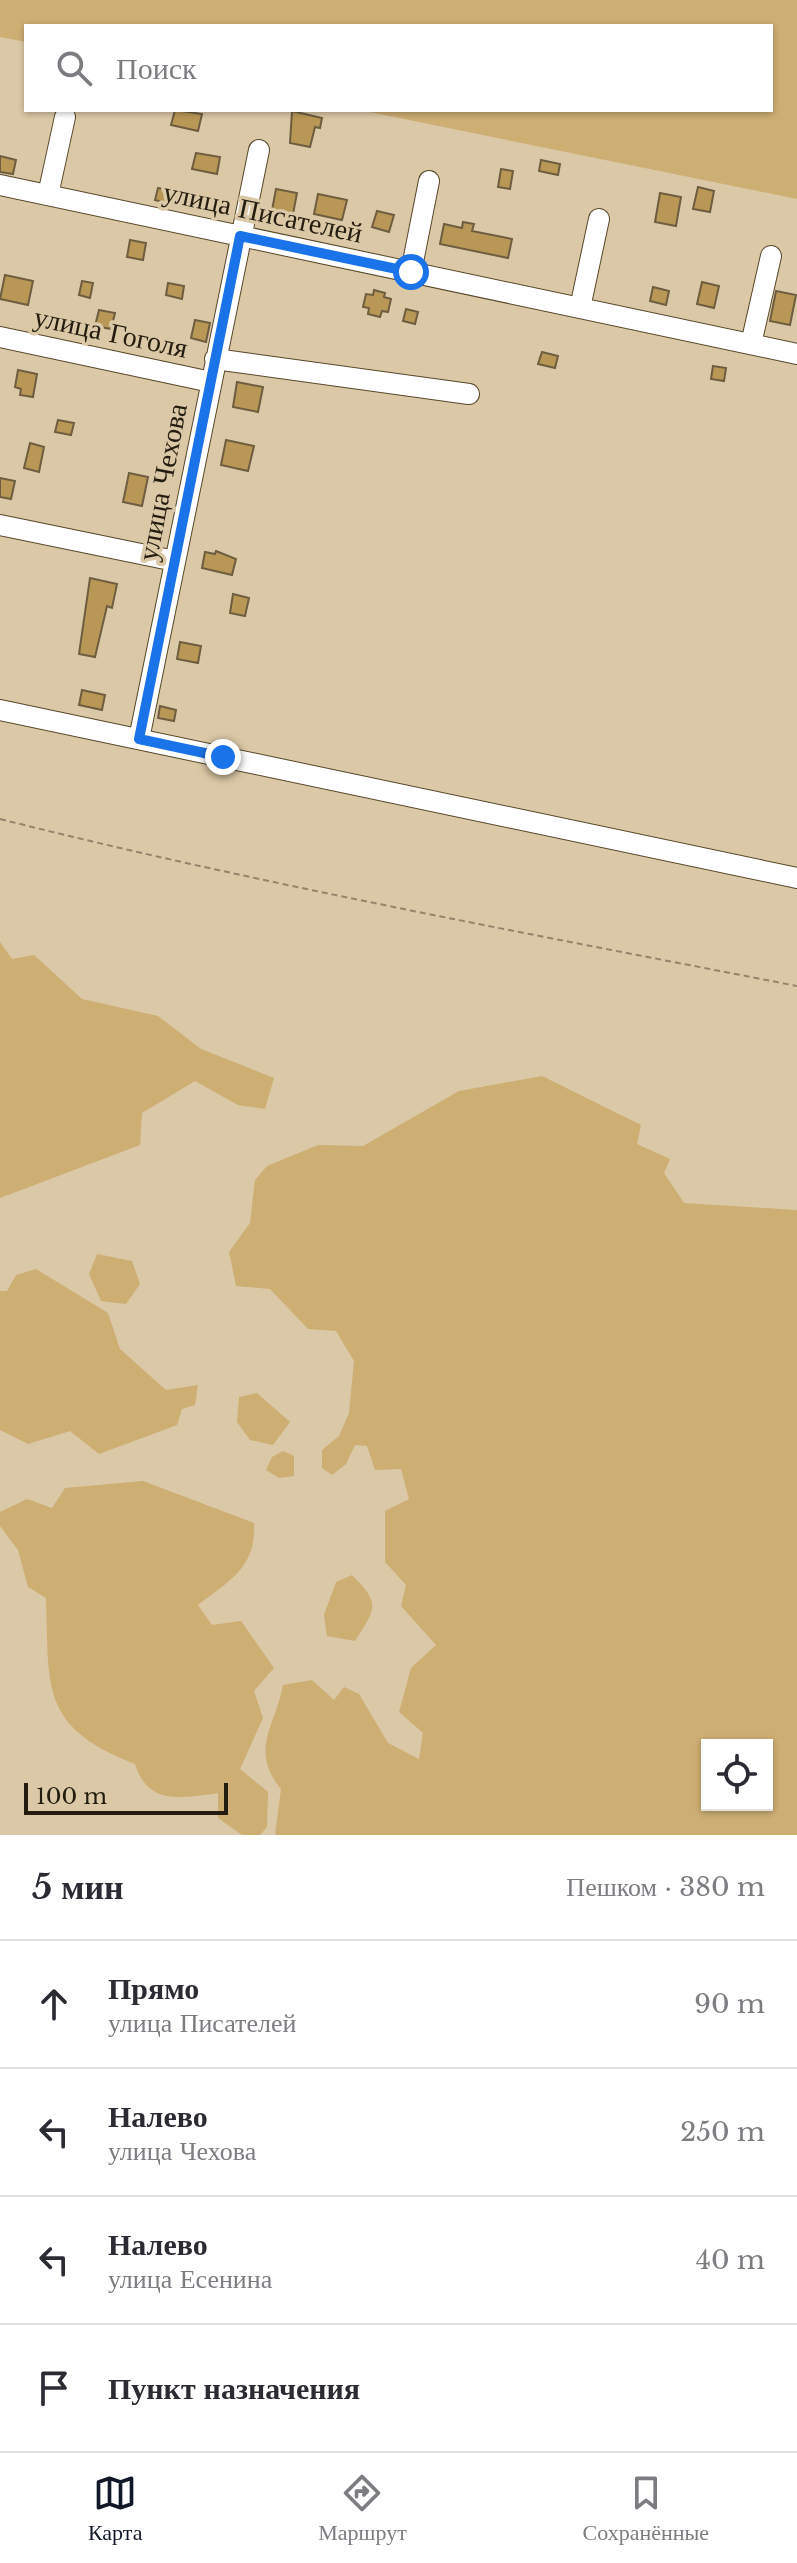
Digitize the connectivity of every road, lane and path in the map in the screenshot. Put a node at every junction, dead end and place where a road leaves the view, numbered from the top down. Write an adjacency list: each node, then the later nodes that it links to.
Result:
1 (65, 117): 5 (street)
2 (259, 150): 7 (street, улица Чехова)
3 (429, 181): 9 (street)
4 (0, 185): 5 (street, улица Писателей)
5 (48, 195): 7 (street, улица Писателей)
6 (599, 219): 10 (street)
7 (240, 236): 9 (street, улица Писателей); 14 (street, улица Чехова)
8 (771, 256): 12 (street)
9 (411, 272): 10 (street, улица Писателей)
10 (580, 308): 12 (street, улица Писателей)
11 (0, 337): 15 (street, улица Гоголя)
12 (751, 344): 13 (street, улица Писателей)
13 (797, 354)
14 (215, 359): 15 (street, улица Чехова); 16 (street)
15 (211, 382): 18 (street, улица Чехова)
16 (469, 394)
17 (0, 525): 18 (street)
18 (175, 561): 20 (street, улица Чехова)
19 (0, 710): 20 (street)
20 (139, 739): 22 (street)
21 (0, 819): 23 (path)
22 (797, 878)
23 (797, 986)

